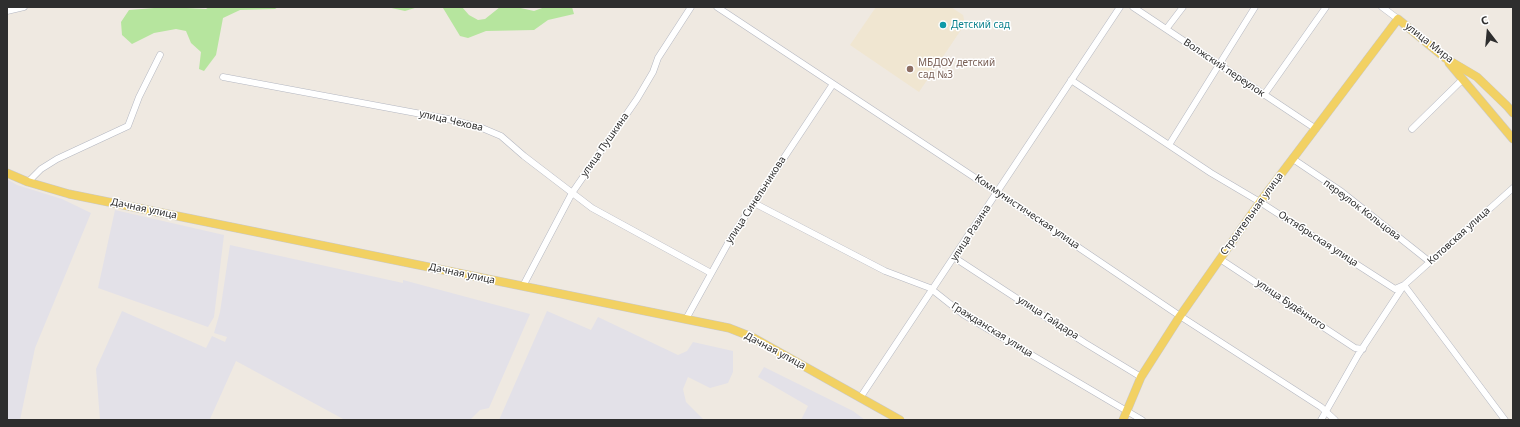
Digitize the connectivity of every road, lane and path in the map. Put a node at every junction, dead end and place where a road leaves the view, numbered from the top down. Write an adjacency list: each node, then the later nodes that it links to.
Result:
1 (24, 7): 10 (street)
2 (691, 7): 31 (street, улица Пушкина)
3 (717, 7): 19 (street, Коммунистическая улица)
4 (1120, 7): 17 (street, улица Разина)
5 (1133, 7): 12 (street, Волжский переулок)
6 (1183, 7): 12 (street)
7 (1255, 7): 15 (street)
8 (1326, 7): 20 (street)
9 (1382, 7): 11 (street, улица Мира)
10 (7, 11)
11 (1398, 19): 14 (main road, улица Мира); 22 (main road, Строительная улица)
12 (1167, 28): 15 (street, Волжский переулок)
13 (160, 55): 28 (street)
14 (1445, 58): 18 (main road); 21 (main road, улица Мира)
15 (1220, 65): 20 (street, Волжский переулок); 25 (street)
16 (223, 77): 31 (street, улица Чехова)
17 (1071, 80): 25 (street, Октябрьская улица); 30 (street, улица Разина)
18 (1463, 80): 23 (street); 24 (main road)
19 (833, 84): 30 (street, Коммунистическая улица); 33 (street, улица Синельникова)
20 (1264, 95): 22 (street, Волжский переулок)
21 (1513, 113)
22 (1316, 129): 26 (main road, Строительная улица)
23 (1412, 129)
24 (1513, 139)
25 (1169, 145): 32 (street, Октябрьская улица)
26 (1293, 160): 32 (main road, Строительная улица); 36 (street, переулок Кольцова)
27 (7, 173): 28 (main road, Дачная улица)
28 (28, 182): 39 (main road, Дачная улица)
29 (1513, 188): 36 (street, Котовская улица)
30 (998, 192): 34 (street, улица Разина); 41 (street, Коммунистическая улица)
31 (572, 193): 37 (street, улица Чехова); 39 (street, улица Пушкина)
32 (1260, 202): 35 (main road, Строительная улица); 38 (street, Октябрьская улица)
33 (754, 203): 37 (street, улица Синельникова); 40 (street, Гражданская улица)
34 (955, 258): 40 (street, улица Разина); 44 (street, улица Гайдара)
35 (1220, 258): 41 (main road, Строительная улица); 43 (street, улица Будённого)
36 (1430, 262): 38 (street, Котовская улица)
37 (711, 273): 42 (street, улица Синельникова)
38 (1404, 285): 43 (street, Котовская улица); 53 (street)
39 (523, 286): 42 (main road, Дачная улица)
40 (933, 291): 45 (street, улица Разина); 46 (street, Гражданская улица)
41 (1180, 316): 44 (main road, Строительная улица); 47 (street, Коммунистическая улица)
42 (686, 319): 45 (main road, Дачная улица)
43 (1363, 349): 47 (street)
44 (1141, 377): 46 (main road, Строительная улица)
45 (860, 398): 48 (main road, Дачная улица)
46 (1127, 410): 49 (main road, Строительная улица); 50 (street, Гражданская улица)
47 (1327, 412): 51 (street); 52 (street, Коммунистическая улица)
48 (900, 420)
49 (1123, 420)
50 (1142, 420)
51 (1321, 420)
52 (1335, 420)
53 (1505, 420)

